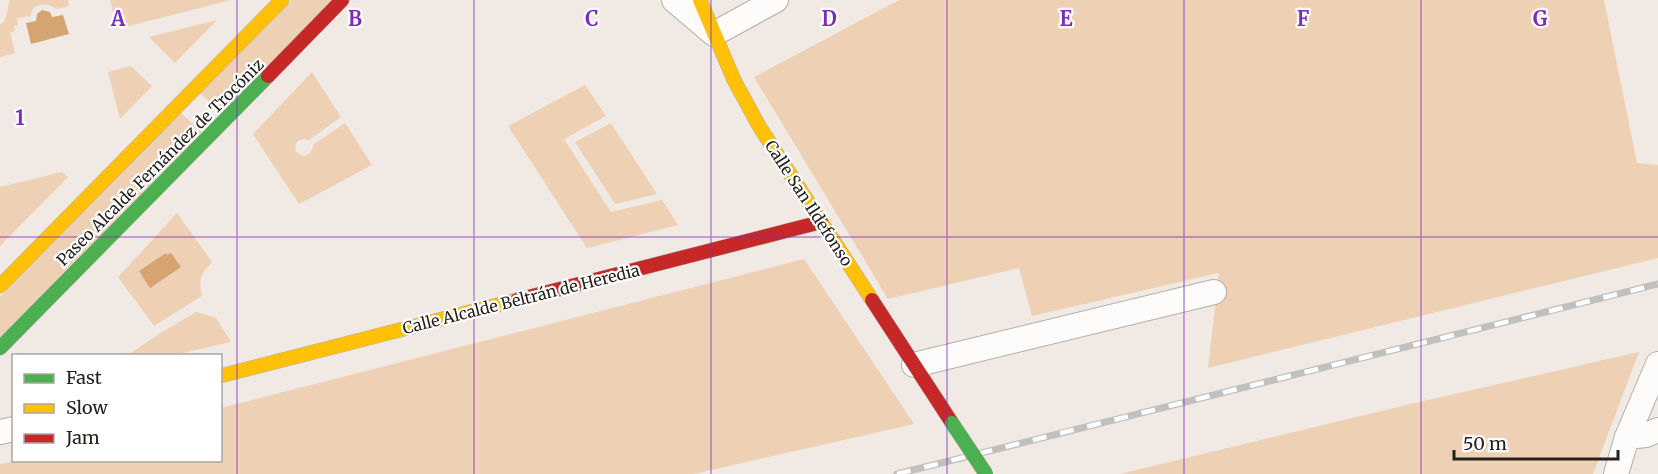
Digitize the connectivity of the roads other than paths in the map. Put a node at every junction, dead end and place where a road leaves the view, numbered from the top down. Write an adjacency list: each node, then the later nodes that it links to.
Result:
1 (282, 0): 8 (street, Paseo Alcalde Fernández de Trocóniz)
2 (342, 0): 10 (street, Paseo Alcalde Fernández de Trocóniz)
3 (674, 0): 6 (street, Calle San Ildefonso)
4 (700, 0): 6 (street, Calle San Ildefonso)
5 (776, 0): 6 (street)
6 (714, 34): 7 (street, Calle San Ildefonso)
7 (821, 222): 12 (street, Calle San Ildefonso); 13 (street, Calle Alcalde Beltrán de Heredia)
8 (0, 286)
9 (1214, 292): 12 (street)
10 (0, 348)
11 (1658, 364): 15 (street)
12 (914, 365): 16 (street, Calle San Ildefonso, bridge)
13 (222, 375)
14 (1658, 430): 15 (street)
15 (1627, 437): 17 (street)
16 (986, 474)
17 (1616, 474)

